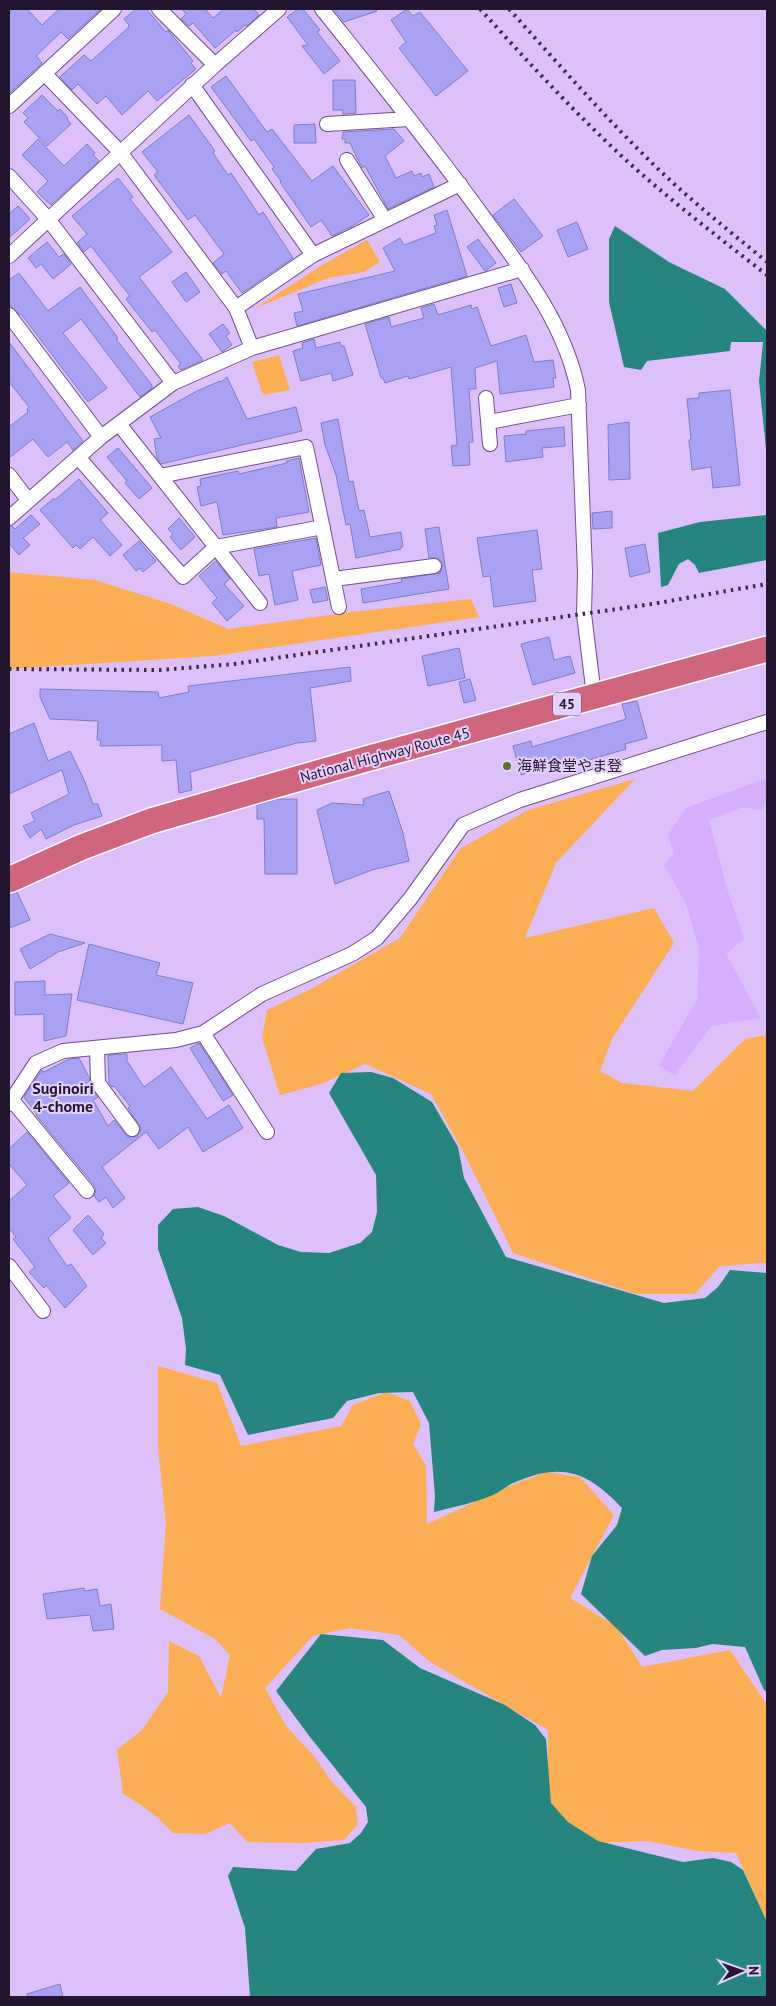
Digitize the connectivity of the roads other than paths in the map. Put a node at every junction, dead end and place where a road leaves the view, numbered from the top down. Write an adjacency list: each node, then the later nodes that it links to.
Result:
1 (114, 9): 6 (street)
2 (159, 9): 5 (street)
3 (279, 9): 5 (street)
4 (322, 9): 9 (street)
5 (215, 65): 7 (street)
6 (44, 73): 8 (street); 11 (street)
7 (192, 85): 11 (street); 17 (street)
8 (9, 106)
9 (409, 119): 10 (street); 14 (street)
10 (327, 124)
11 (120, 152): 15 (street); 20 (street)
12 (347, 160): 16 (street)
13 (9, 176): 15 (street)
14 (460, 184): 16 (street); 19 (street)
15 (48, 219): 18 (street); 23 (street)
16 (385, 220): 17 (street)
17 (313, 255): 20 (street)
18 (9, 256)
19 (522, 269): 22 (street); 25 (street)
20 (236, 308): 22 (street)
21 (9, 314): 28 (street)
22 (252, 348): 23 (street)
23 (173, 383): 27 (street)
24 (486, 398): 26 (street)
25 (579, 405): 26 (street); 42 (street)
26 (489, 422): 29 (street)
27 (119, 424): 28 (street); 32 (street)
28 (101, 437): 30 (street)
29 (490, 444)
30 (78, 457): 33 (street); 36 (street)
31 (9, 475): 33 (street)
32 (160, 476): 35 (street); 36 (street)
33 (28, 500): 34 (street)
34 (9, 518)
35 (323, 527): 36 (street); 38 (street)
36 (216, 547): 39 (street)
37 (434, 566): 38 (street)
38 (334, 579): 40 (street)
39 (260, 603)
40 (339, 607)
41 (767, 649): 42 (highway, National Highway Route 45 / 45)
42 (594, 696): 44 (highway, National Highway Route 45 / 45)
43 (767, 722): 45 (street)
44 (9, 880)
45 (203, 1032): 46 (street); 49 (street)
46 (98, 1048): 47 (street); 48 (street)
47 (10, 1102): 50 (street)
48 (132, 1129)
49 (267, 1132)
50 (87, 1191)
51 (9, 1266): 52 (street)
52 (43, 1310)

